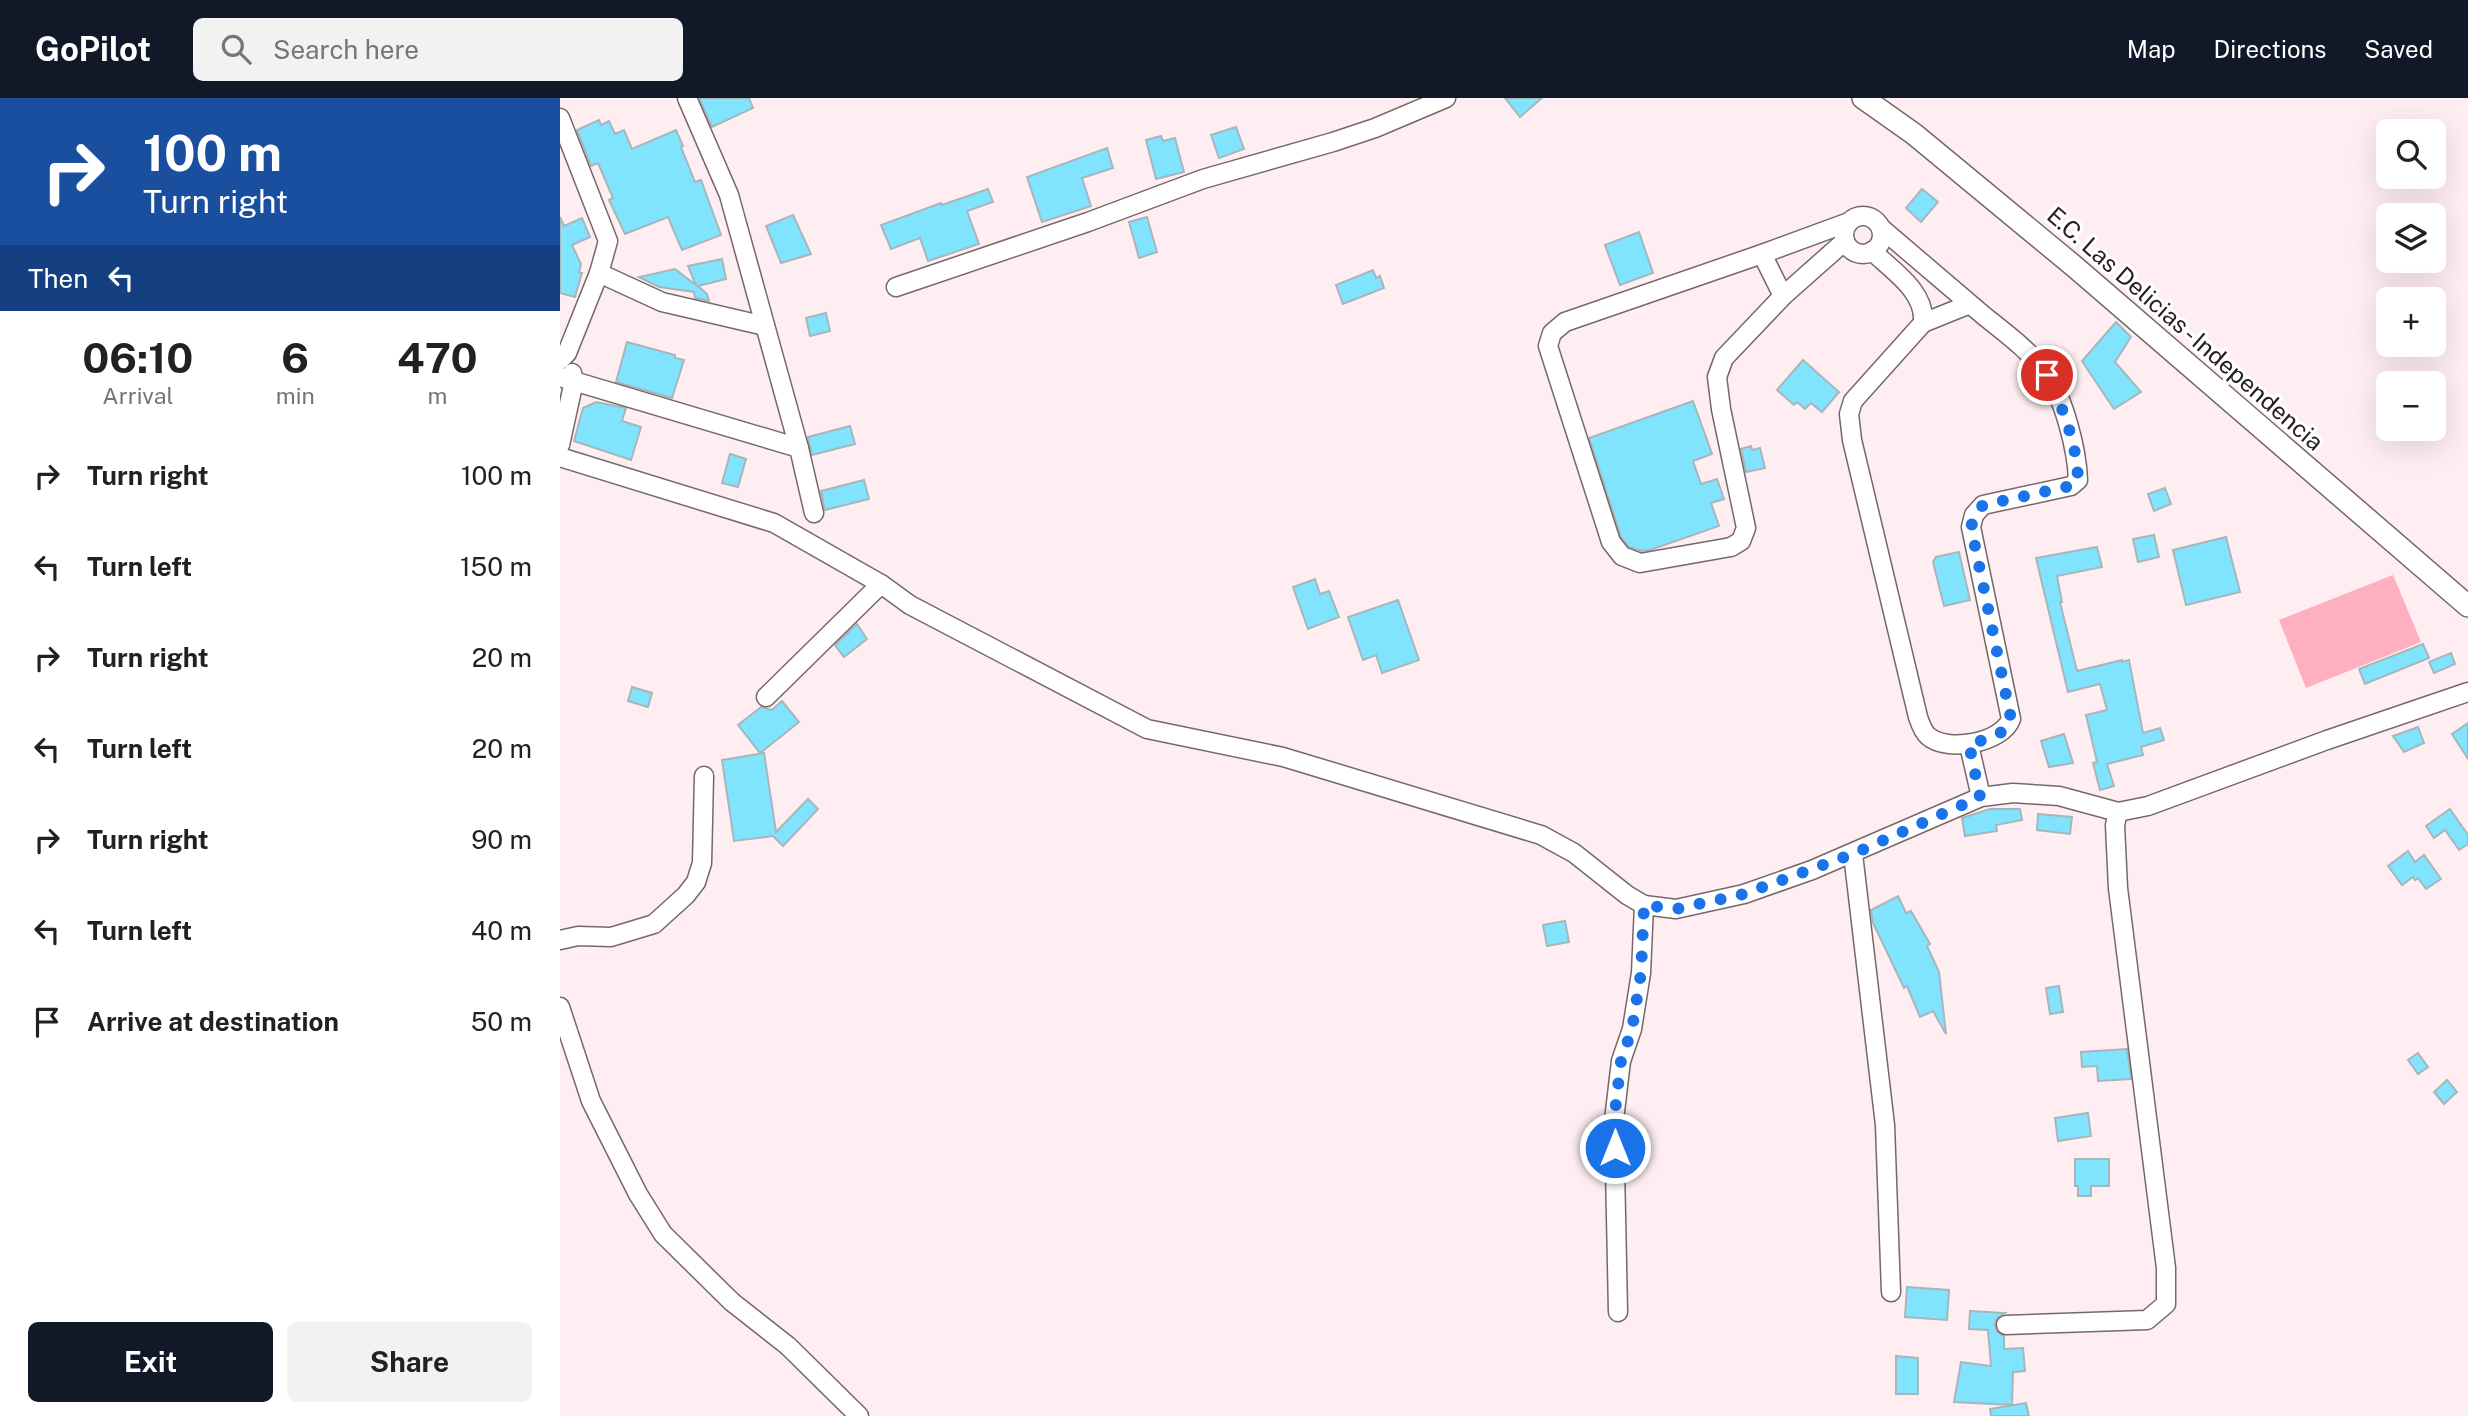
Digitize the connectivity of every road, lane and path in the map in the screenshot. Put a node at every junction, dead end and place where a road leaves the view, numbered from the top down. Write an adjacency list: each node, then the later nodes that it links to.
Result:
1 (687, 98): 15 (street)
2 (1446, 98): 11 (street)
3 (1863, 98): 23 (street, E.C. Las Delicias - Independencia)
4 (560, 118): 10 (street)
5 (1849, 222): 6 (street); 7 (street); 9 (street)
6 (1881, 228): 8 (street); 13 (street)
7 (1845, 241): 8 (street); 12 (street)
8 (1872, 251): 14 (street)
9 (1762, 254): 12 (street); 12 (street)
10 (598, 273): 15 (street); 16 (street)
11 (896, 287)
12 (1783, 296)
13 (1970, 304): 14 (street); 26 (street)
14 (1923, 323): 26 (street)
15 (765, 326): 19 (street)
16 (564, 356): 17 (street)
17 (567, 379): 18 (street); 19 (street)
18 (560, 445)
19 (799, 448): 21 (street)
20 (560, 457): 22 (street)
21 (814, 513)
22 (881, 584): 25 (street); 31 (street)
23 (2468, 606)
24 (2468, 692): 29 (street)
25 (766, 697)
26 (1969, 744): 28 (street)
27 (704, 776): 32 (street)
28 (1980, 797): 29 (street); 30 (street)
29 (2118, 812): 36 (street)
30 (1853, 854): 31 (street); 34 (street)
31 (1644, 905): 35 (street)
32 (560, 940)
33 (560, 1007): 37 (street)
34 (1891, 1292)
35 (1618, 1312)
36 (2006, 1325)
37 (859, 1416)

